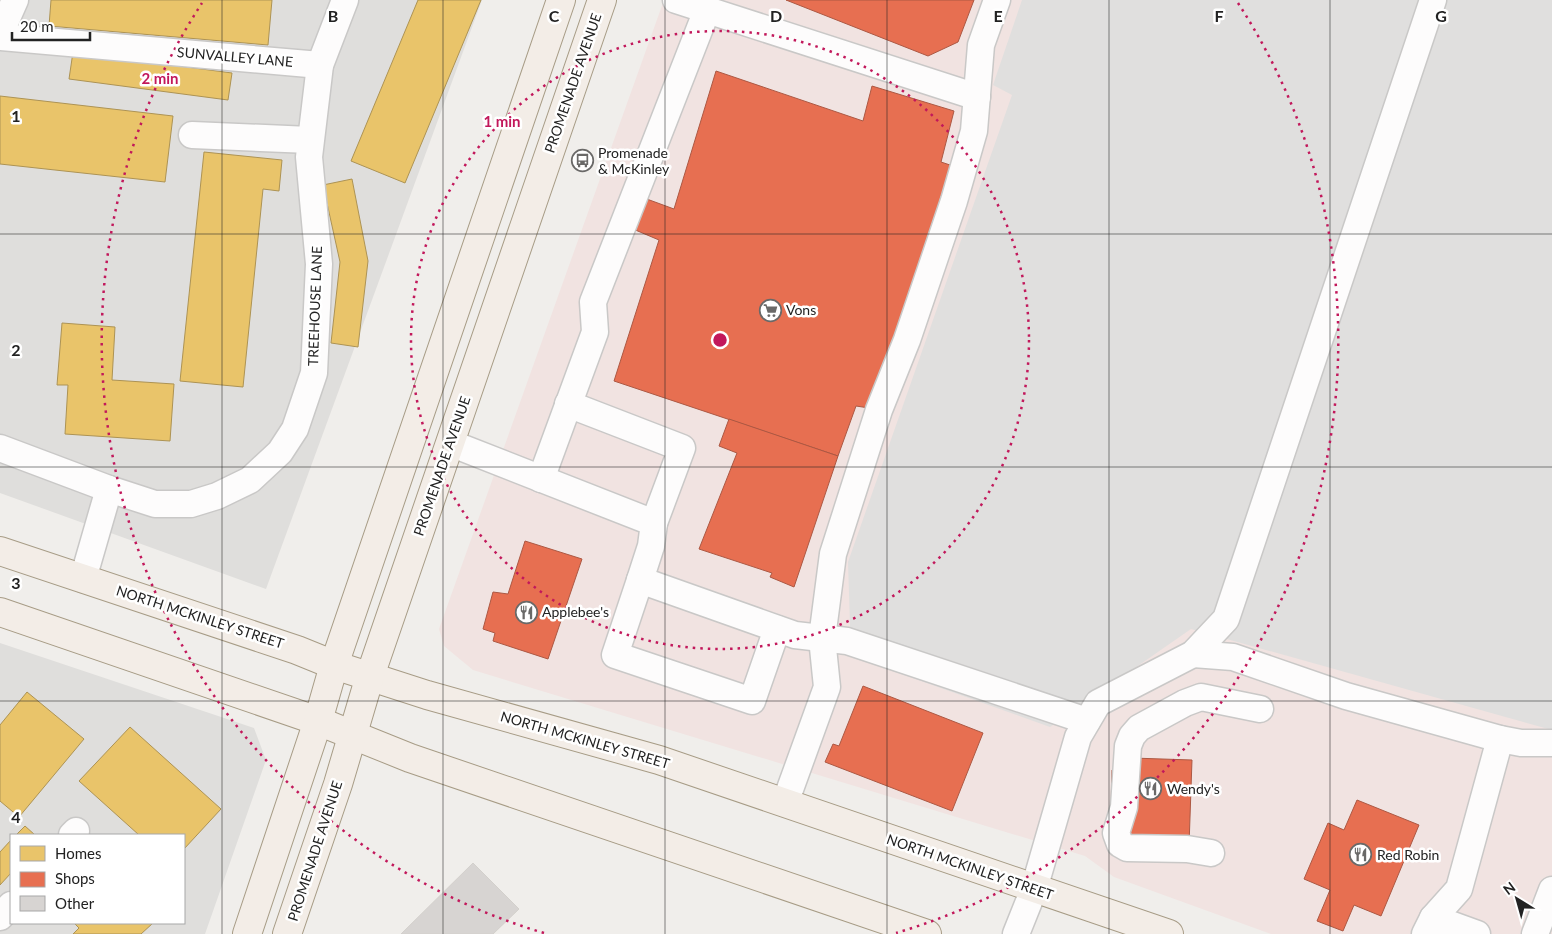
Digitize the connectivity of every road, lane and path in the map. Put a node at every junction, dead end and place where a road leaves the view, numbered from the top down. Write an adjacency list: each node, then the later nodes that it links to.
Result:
1 (15, 0): 9 (street)
2 (345, 0): 10 (street, TREEHOUSE LANE)
3 (561, 0): 27 (main road)
4 (602, 0): 15 (main road, PROMENADE AVENUE)
5 (676, 0): 8 (street)
6 (997, 0): 11 (street)
7 (1432, 0): 26 (street)
8 (703, 6): 11 (street); 14 (street)
9 (0, 35): 10 (street, SUNVALLEY LANE)
10 (320, 65): 13 (street, TREEHOUSE LANE)
11 (977, 97): 25 (street)
12 (192, 135): 13 (street)
13 (310, 140): 18 (street, TREEHOUSE LANE)
14 (568, 404): 17 (street); 19 (street)
15 (450, 443): 17 (street); 28 (main road, PROMENADE AVENUE)
16 (0, 448): 18 (street, TREEHOUSE LANE)
17 (541, 479): 19 (street)
18 (109, 489): 21 (street)
19 (654, 523): 22 (street)
20 (0, 551): 21 (main road, NORTH MCKINLEY STREET)
21 (83, 579): 27 (main road, NORTH MCKINLEY STREET)
22 (640, 580): 24 (street); 24 (street)
23 (0, 612): 30 (main road)
24 (777, 629): 25 (street)
25 (822, 638): 31 (street); 35 (street)
26 (1193, 654): 31 (street); 33 (street)
27 (334, 665): 28 (main road, NORTH MCKINLEY STREET); 30 (main road)
28 (370, 676): 32 (main road, PROMENADE AVENUE); 35 (main road, NORTH MCKINLEY STREET)
29 (1260, 709): 36 (street)
30 (318, 720): 32 (main road); 41 (main road)
31 (1087, 721): 37 (street)
32 (353, 735): 42 (main road, PROMENADE AVENUE); 43 (main road)
33 (1500, 738): 34 (street); 40 (street)
34 (1552, 743)
35 (785, 803): 37 (main road, NORTH MCKINLEY STREET)
36 (1211, 854)
37 (1034, 889): 44 (street); 45 (main road, NORTH MCKINLEY STREET)
38 (10, 906): 39 (street)
39 (0, 918)
40 (1429, 926): 46 (street)
41 (247, 934)
42 (287, 934)
43 (927, 934)
44 (1016, 934)
45 (1169, 934)
46 (1477, 934)

